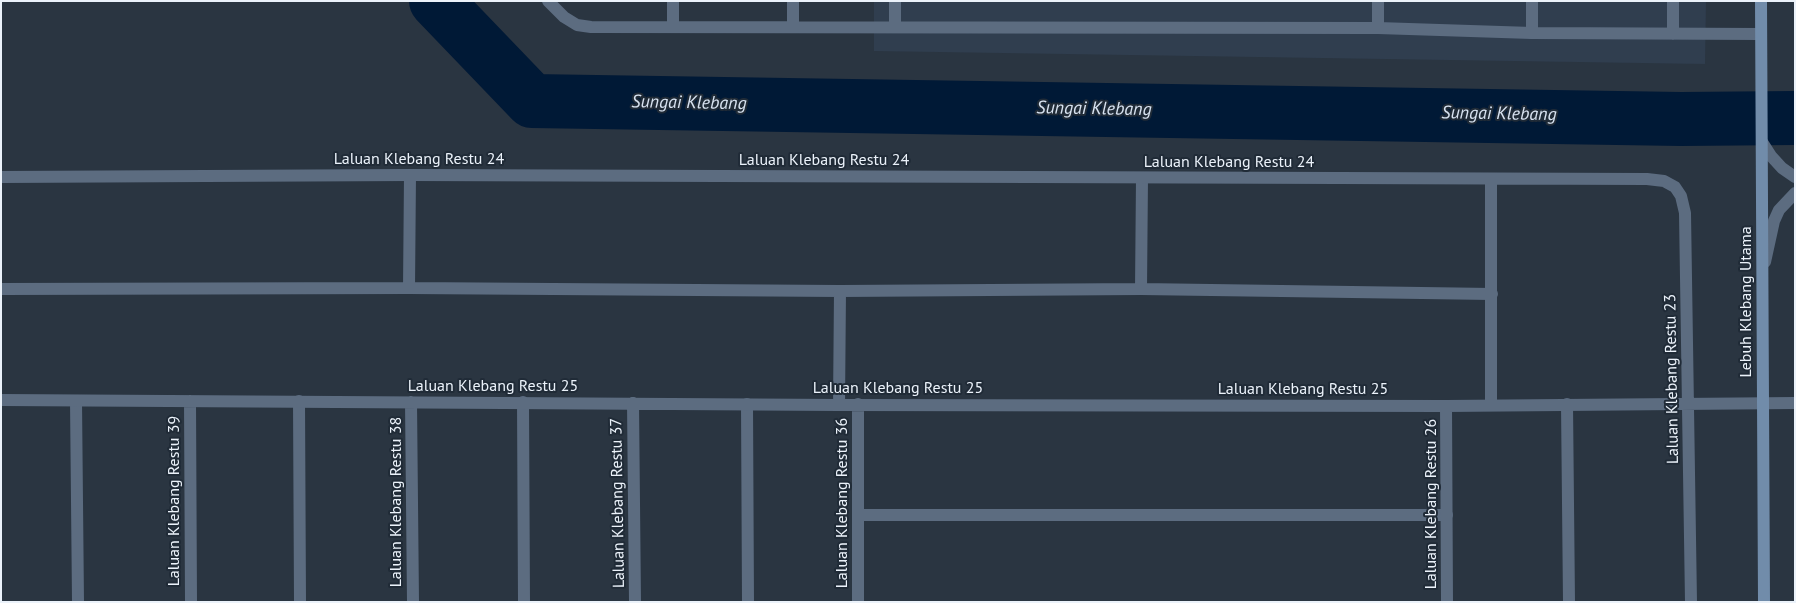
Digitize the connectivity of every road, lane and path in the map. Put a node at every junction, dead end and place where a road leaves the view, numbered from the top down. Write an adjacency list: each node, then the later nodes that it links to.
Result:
1 (548, 1): 9 (street)
2 (673, 1): 9 (street)
3 (794, 1): 10 (street)
4 (895, 1): 11 (street)
5 (1378, 1): 12 (street)
6 (1532, 1): 13 (street)
7 (1673, 1): 14 (street)
8 (1761, 1): 15 (street, Lebuh Klebang Utama)
9 (673, 26): 10 (street)
10 (793, 26): 11 (street)
11 (895, 27): 12 (street)
12 (1378, 28): 13 (street)
13 (1532, 33): 14 (street)
14 (1673, 34): 15 (street)
15 (1761, 34): 16 (street, Lebuh Klebang Utama)
16 (1762, 138): 19 (street); 24 (street, Lebuh Klebang Utama)
17 (410, 175): 18 (street, Laluan Klebang Restu 24); 20 (street, Laluan Klebang Restu 24); 25 (street)
18 (1, 177)
19 (1795, 177)
20 (1142, 178): 21 (street, Laluan Klebang Restu 24); 27 (street)
21 (1491, 179): 22 (street, Laluan Klebang Restu 24); 29 (street)
22 (1647, 179): 41 (street, Laluan Klebang Restu 23)
23 (1795, 194): 24 (street)
24 (1762, 274): 42 (street, Lebuh Klebang Utama)
25 (409, 288): 26 (street); 28 (street)
26 (1, 289)
27 (1142, 289): 28 (street); 29 (street)
28 (840, 291): 43 (street)
29 (1492, 294): 44 (street)
30 (1, 400): 31 (street, Laluan Klebang Restu 25)
31 (76, 401): 32 (street, Laluan Klebang Restu 25); 48 (street)
32 (190, 401): 33 (street, Laluan Klebang Restu 25); 49 (street, Laluan Klebang Restu 39)
33 (299, 402): 34 (street, Laluan Klebang Restu 25); 50 (street)
34 (411, 402): 35 (street, Laluan Klebang Restu 25); 51 (street, Laluan Klebang Restu 38)
35 (523, 402): 36 (street, Laluan Klebang Restu 25); 52 (street)
36 (633, 403): 38 (street, Laluan Klebang Restu 25); 53 (street, Laluan Klebang Restu 37)
37 (1795, 403): 42 (street, Laluan Klebang Restu 25)
38 (747, 404): 43 (street, Laluan Klebang Restu 25); 54 (street)
39 (858, 404): 43 (street, Laluan Klebang Restu 25); 45 (street, Laluan Klebang Restu 25); 46 (street, Laluan Klebang Restu 36)
40 (1567, 404): 41 (street, Laluan Klebang Restu 25); 44 (street, Laluan Klebang Restu 25); 57 (street)
41 (1689, 404): 42 (street, Laluan Klebang Restu 25); 58 (street, Laluan Klebang Restu 23)
42 (1762, 404): 59 (street, Lebuh Klebang Utama)
43 (839, 405)
44 (1491, 405): 45 (street, Laluan Klebang Restu 25)
45 (1446, 406): 47 (street, Laluan Klebang Restu 26)
46 (858, 514): 47 (street); 55 (street, Laluan Klebang Restu 36)
47 (1447, 516): 56 (street, Laluan Klebang Restu 26)
48 (78, 602)
49 (191, 602)
50 (300, 602)
51 (413, 602)
52 (524, 602)
53 (635, 602)
54 (748, 602)
55 (858, 602)
56 (1447, 602)
57 (1570, 602)
58 (1691, 602)
59 (1764, 602)

